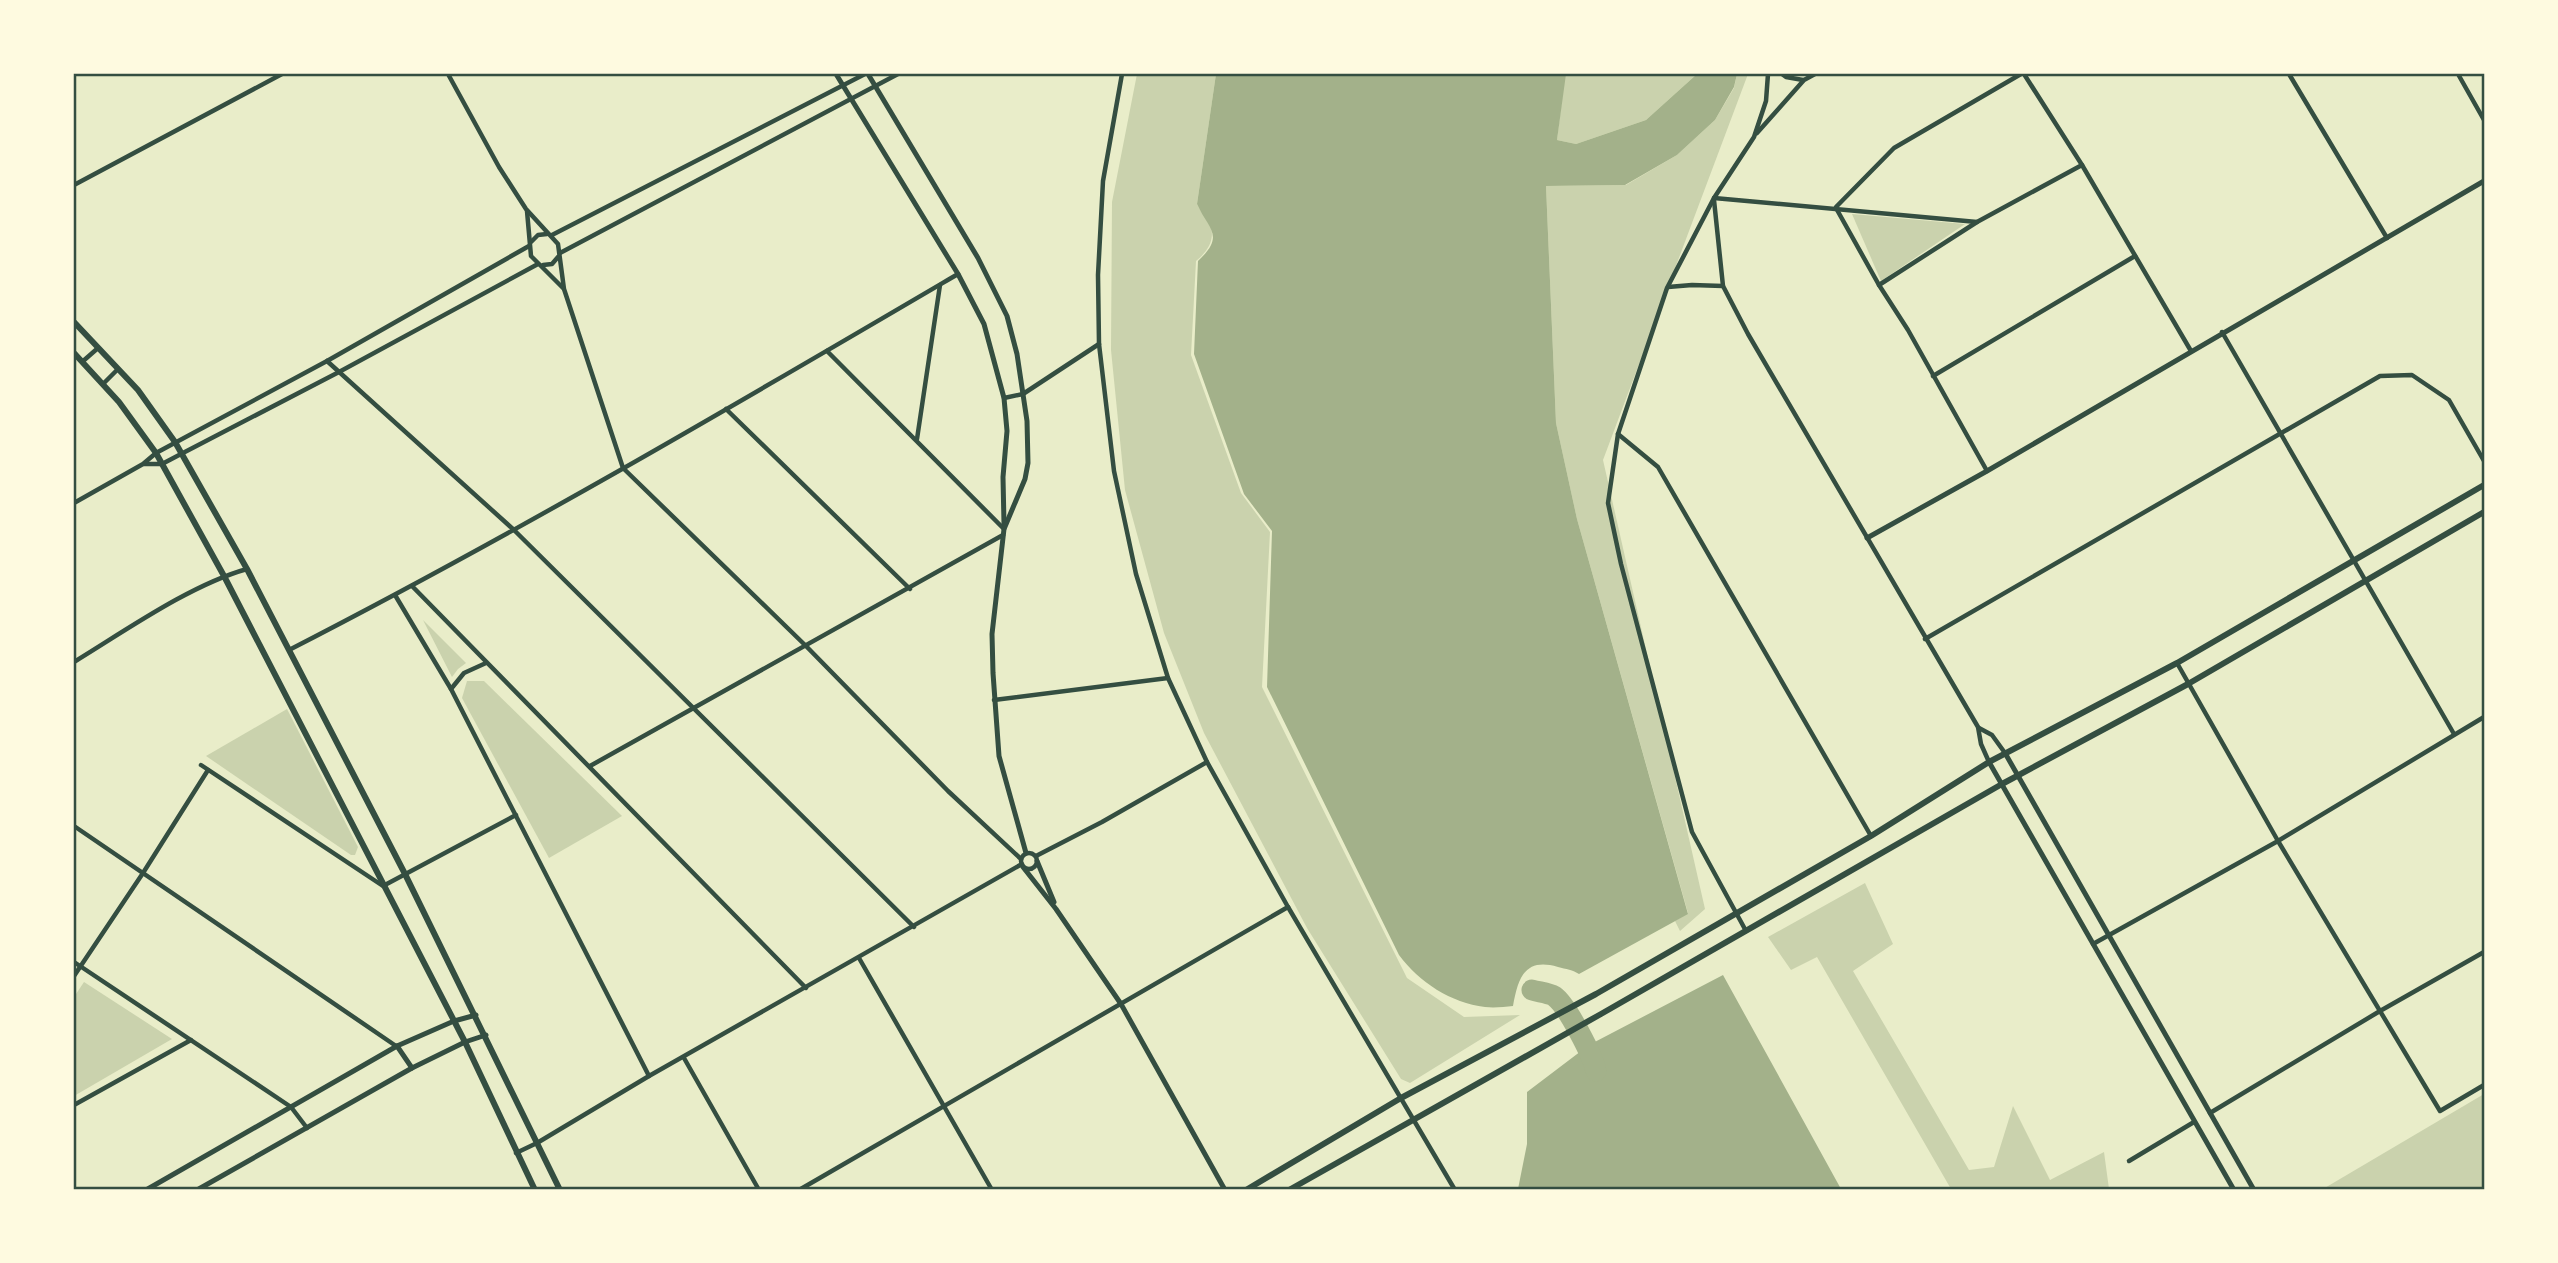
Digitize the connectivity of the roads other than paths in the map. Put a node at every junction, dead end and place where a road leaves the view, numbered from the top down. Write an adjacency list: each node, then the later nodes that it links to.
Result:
1 (282, 74): 21 (street)
2 (448, 74): 24 (street)
3 (836, 74): 14 (street)
4 (867, 74): 14 (street); 15 (street)
5 (898, 74): 15 (street)
6 (1122, 74): 40 (street)
7 (1768, 74): 18 (street)
8 (1782, 74): 13 (street)
9 (1815, 74): 13 (street)
10 (2023, 74): 19 (street); 23 (street)
11 (2290, 74): 27 (street)
12 (2458, 74): 17 (street)
13 (1804, 80): 18 (street)
14 (843, 86): 16 (street); 26 (street)
15 (876, 86): 16 (street); 51 (street)
16 (852, 99): 29 (street); 32 (street)
17 (2484, 120)
18 (1754, 137): 22 (street)
19 (2082, 165): 25 (street); 30 (street)
20 (2484, 181): 27 (street)
21 (74, 185)
22 (1714, 198): 23 (street); 35 (street); 36 (street)
23 (1836, 208): 25 (street); 34 (street)
24 (526, 209): 26 (street); 28 (street)
25 (1978, 222): 34 (street)
26 (550, 235): 28 (street); 29 (street)
27 (2388, 237): 39 (street)
28 (530, 244): 31 (street); 45 (street)
29 (559, 255): 31 (street); 37 (street)
30 (2135, 256): 43 (street); 49 (street)
31 (540, 265): 37 (street); 48 (street)
32 (958, 274): 33 (street); 52 (street)
33 (940, 285): 42 (street); 56 (street)
34 (1878, 285): 49 (street)
35 (1723, 286): 36 (street); 70 (street)
36 (1667, 288): 55 (street)
37 (564, 289): 63 (street)
38 (74, 322): 41 (main road)
39 (2222, 332): 43 (street); 54 (street)
40 (1099, 344): 51 (street); 84 (street)
41 (98, 348): 46 (street); 47 (main road)
42 (827, 351): 53 (street); 56 (street)
43 (2190, 351): 64 (street)
44 (74, 353): 46 (main road)
45 (327, 361): 48 (street); 57 (street)
46 (82, 362): 50 (main road)
47 (118, 369): 50 (street); 57 (main road)
48 (339, 373): 59 (street); 68 (street)
49 (1933, 376): 64 (street)
50 (103, 384): 58 (main road)
51 (1023, 394): 52 (street); 69 (street)
52 (1004, 398): 69 (street)
53 (726, 409): 63 (street); 76 (street)
54 (2281, 433): 60 (street); 71 (street); 78 (street)
55 (1618, 434): 102 (street); 112 (street)
56 (917, 439): 69 (street)
57 (175, 442): 58 (street); 59 (main road)
58 (156, 453): 61 (street); 62 (main road)
59 (181, 454): 62 (street); 72 (main road)
60 (2484, 461)
61 (143, 464): 62 (street); 66 (street)
62 (162, 464): 73 (main road)
63 (624, 468): 68 (street); 79 (street)
64 (1987, 471): 70 (street)
65 (2484, 485): 71 (main road)
66 (74, 503)
67 (2484, 512): 74 (main road)
68 (514, 530): 75 (street); 88 (street)
69 (1003, 532): 76 (street); 87 (street)
70 (1867, 538): 78 (street)
71 (2353, 561): 74 (street); 83 (main road)
72 (247, 569): 73 (street); 80 (main road)
73 (224, 576): 81 (street); 109 (main road)
74 (2365, 580): 85 (main road); 91 (street)
75 (412, 586): 77 (street); 82 (street)
76 (910, 589): 79 (street)
77 (396, 596): 80 (street); 86 (street)
78 (1925, 639): 90 (street)
79 (806, 646): 88 (street); 106 (street)
80 (289, 650): 108 (main road)
81 (74, 662)
82 (486, 663): 86 (street); 96 (street)
83 (2177, 663): 85 (street); 92 (main road)
84 (1168, 678): 87 (street); 93 (street)
85 (2189, 684): 98 (main road); 103 (street)
86 (452, 689): 100 (street)
87 (994, 700): 104 (street)
88 (695, 708): 96 (street); 113 (street)
89 (2484, 717): 91 (street)
90 (1978, 727): 92 (street); 94 (street)
91 (2454, 734): 103 (street)
92 (2005, 753): 94 (main road); 98 (street)
93 (1207, 762): 105 (street); 110 (street)
94 (1989, 762): 99 (street); 102 (main road)
95 (201, 765): 97 (street)
96 (590, 766): 122 (street)
97 (208, 770): 107 (street); 109 (street)
98 (2018, 775): 99 (main road); 115 (street)
99 (2002, 784): 114 (main road); 116 (street)
100 (516, 815): 108 (street); 133 (street)
101 (74, 826): 107 (street)
102 (1871, 836): 112 (main road)
103 (2278, 841): 115 (street); 124 (street)
104 (1026, 853): 105 (street); 106 (street)
105 (1037, 859): 106 (street); 111 (street)
106 (1022, 863): 111 (street); 113 (street)
107 (143, 873): 120 (street); 130 (street)
108 (405, 874): 109 (street); 125 (main road)
109 (383, 886): 126 (main road)
110 (1289, 907): 123 (street); 135 (street)
111 (1056, 909): 123 (street)
112 (1735, 913): 114 (street); 135 (main road)
113 (914, 927): 118 (street)
114 (1746, 931): 140 (main road)
115 (2109, 935): 116 (street); 139 (street)
116 (2093, 944): 141 (street)
117 (2484, 952): 124 (street)
118 (859, 958): 122 (street); 137 (street)
119 (74, 962): 120 (street)
120 (80, 967): 121 (street); 128 (street)
121 (74, 976)
122 (806, 988): 131 (street)
123 (1121, 1004): 137 (street); 153 (street)
124 (2380, 1011): 134 (street); 139 (street)
125 (476, 1015): 126 (street); 127 (main road)
126 (454, 1021): 129 (main road); 130 (street)
127 (486, 1035): 129 (street); 143 (main road)
128 (191, 1040): 136 (street); 138 (street)
129 (465, 1042): 132 (street); 144 (main road)
130 (397, 1046): 132 (street); 138 (street)
131 (684, 1058): 133 (street); 150 (street)
132 (412, 1068): 142 (street)
133 (649, 1076): 143 (street)
134 (2484, 1085)
135 (1401, 1098): 140 (street); 154 (main road)
136 (74, 1105)
137 (944, 1106): 151 (street); 152 (street)
138 (291, 1107): 142 (street); 146 (street)
139 (2210, 1112): 158 (street)
140 (1413, 1120): 155 (main road); 156 (street)
141 (2194, 1122): 145 (street); 157 (street)
142 (307, 1128): 147 (street)
143 (537, 1143): 144 (street); 149 (main road)
144 (516, 1153): 148 (main road)
145 (2129, 1161)
146 (146, 1189)
147 (197, 1189)
148 (535, 1189)
149 (561, 1189)
150 (759, 1189)
151 (799, 1189)
152 (992, 1189)
153 (1225, 1189)
154 (1246, 1189)
155 (1289, 1189)
156 (1455, 1189)
157 (2234, 1189)
158 (2254, 1189)

